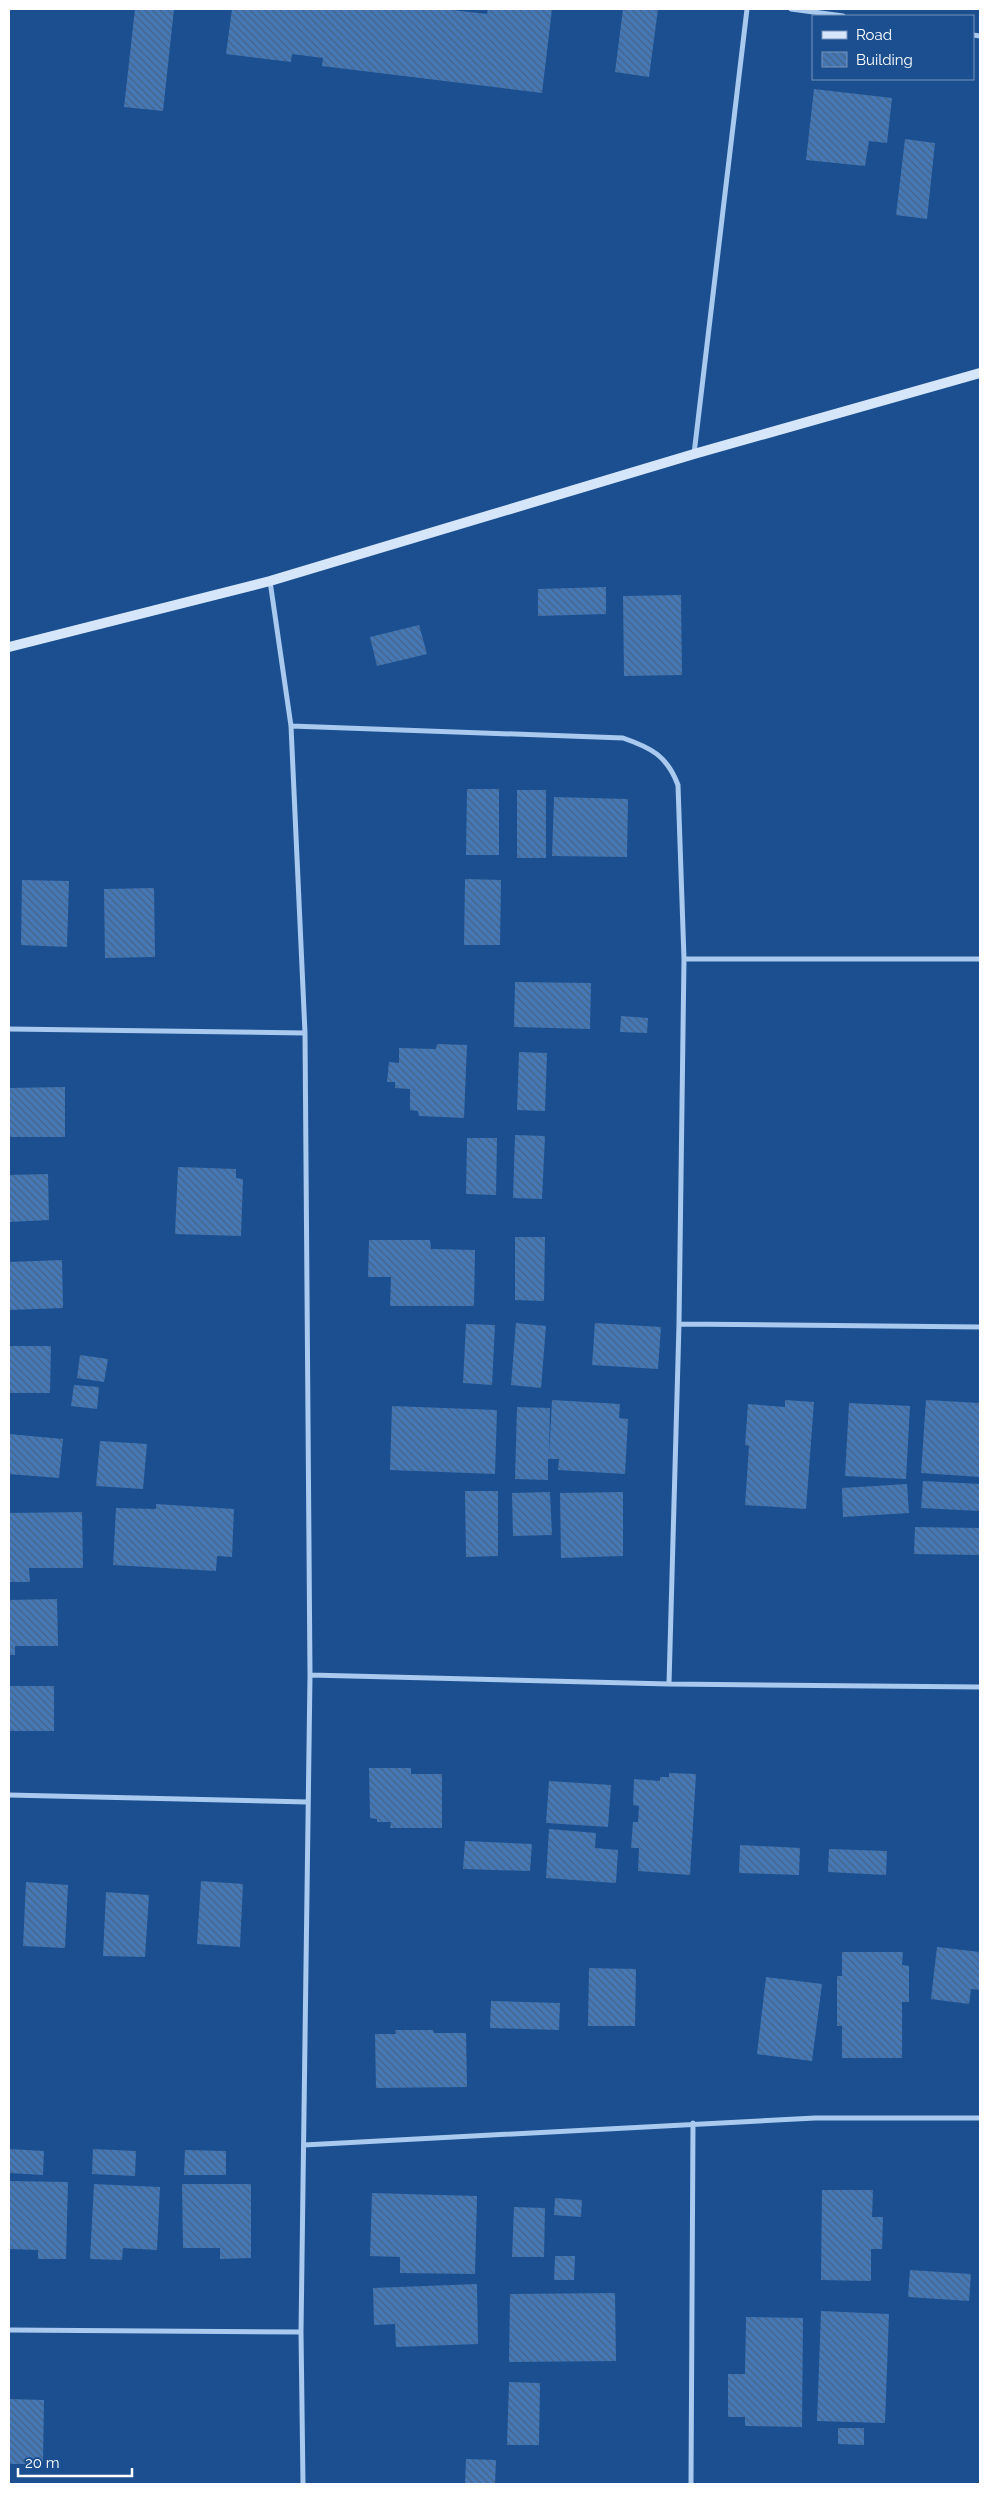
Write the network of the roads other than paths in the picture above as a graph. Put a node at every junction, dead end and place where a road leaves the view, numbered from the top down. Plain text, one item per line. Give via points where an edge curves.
1 (747, 9) edge
2 (792, 9) edge
3 (836, 15) edge
4 (980, 373) edge
5 (694, 454) junction
6 (270, 581) junction
7 (9, 647) edge
8 (291, 726) junction
9 (684, 959) junction
10 (980, 959) edge
11 (9, 1029) edge
12 (306, 1033) junction
13 (679, 1324) junction
14 (980, 1326) edge
15 (310, 1675) junction
16 (669, 1684) junction
17 (980, 1687) edge
18 (9, 1795) edge
19 (308, 1802) junction
20 (980, 2118) edge
21 (693, 2123) junction
22 (304, 2145) junction
23 (9, 2330) edge
24 (301, 2332) junction
25 (303, 2484) edge
26 (691, 2484) edge

1 - 5 street
2 - 3 street
4 - 5 street
5 - 6 street
6 - 7 street
6 - 8 street
8 - 9 street via 623,738 646,746 672,768 678,785
8 - 12 street
9 - 10 street
9 - 13 street
11 - 12 street
12 - 15 street
13 - 14 street
13 - 16 street
15 - 16 street
15 - 19 street
16 - 17 street
18 - 19 street
19 - 22 street
20 - 21 street via 815,2118
21 - 22 street
21 - 26 street
22 - 24 street
23 - 24 street
24 - 25 street

